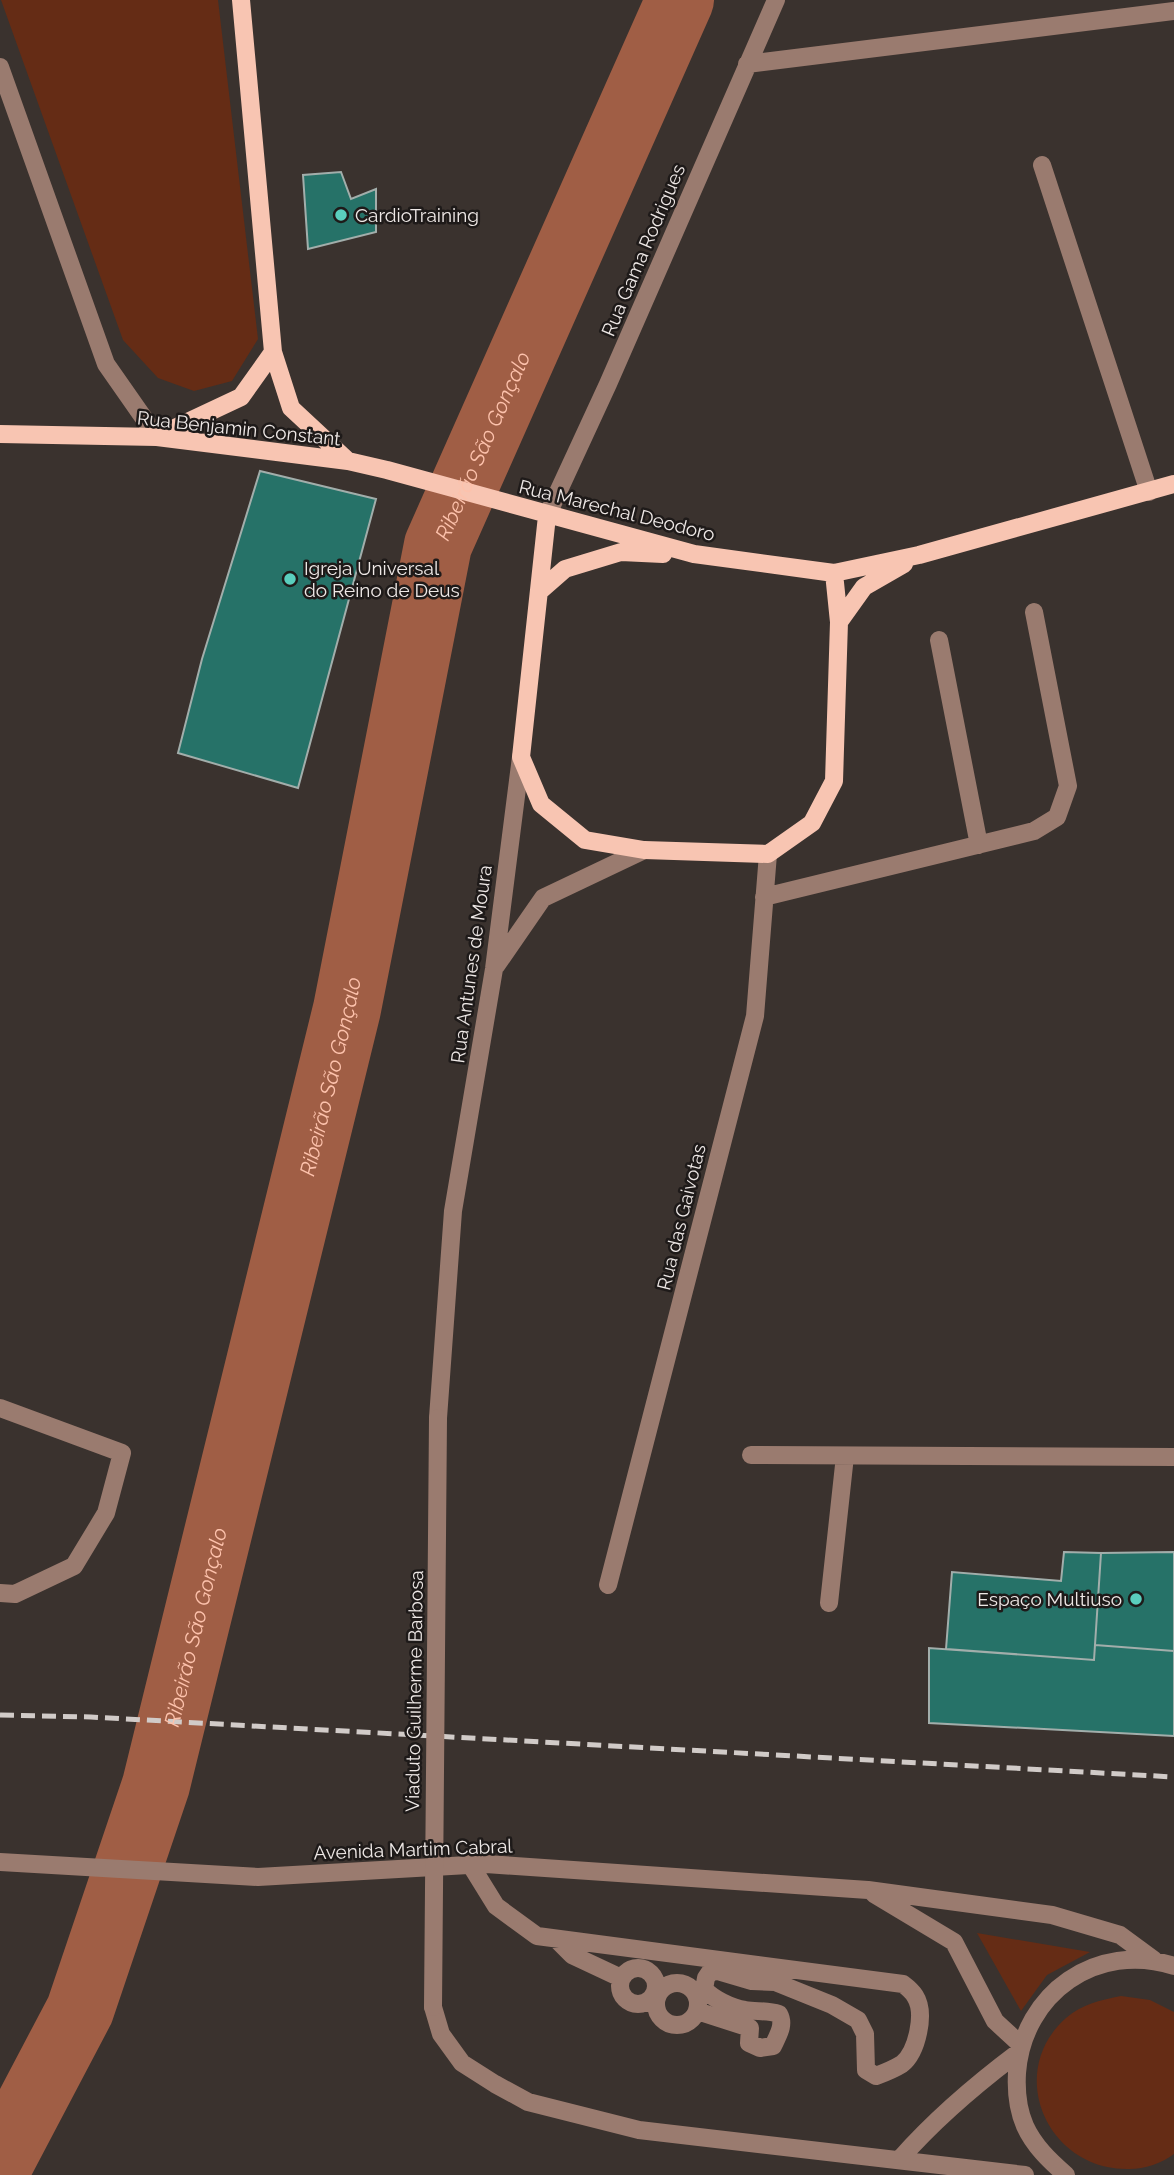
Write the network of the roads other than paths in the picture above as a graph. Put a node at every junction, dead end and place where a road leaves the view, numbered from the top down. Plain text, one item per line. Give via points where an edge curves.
1 (241, 0) edge
2 (776, 0) edge
3 (1174, 11) edge
4 (747, 64) junction
5 (0, 67) edge
6 (1042, 165) dead end
7 (273, 352) junction
8 (0, 434) edge
9 (157, 437) junction
10 (348, 461) junction
11 (1174, 484) edge
12 (1149, 492) junction
13 (547, 516) junction
14 (694, 554) junction
15 (919, 555) junction
16 (834, 573) junction
17 (541, 590) junction
18 (1034, 612) dead end
19 (839, 622) junction
20 (939, 640) dead end
21 (521, 757) junction
22 (979, 845) junction
23 (644, 850) junction
24 (768, 854) junction
25 (764, 897) junction
26 (494, 969) junction
27 (0, 1409) edge
28 (438, 1418) joint
29 (751, 1455) dead end
30 (845, 1456) junction
31 (1174, 1457) edge
32 (608, 1585) dead end
33 (0, 1593) edge
34 (829, 1603) dead end
35 (0, 1862) edge
36 (470, 1864) junction
37 (868, 1890) junction
38 (556, 1938) junction
39 (1154, 1960) junction
40 (1174, 1966) edge
41 (621, 1978) junction
42 (657, 1993) junction
43 (697, 2011) junction
44 (1020, 2049) junction
45 (900, 2159) junction
46 (1025, 2175) edge
47 (1066, 2175) edge

1 - 7 main road, Rua Marechal Deodoro
2 - 4 street, Rua Gama Rodrigues
3 - 4 street
4 - 13 street, Rua Gama Rodrigues
5 - 9 street via 106,364
6 - 12 street
7 - 9 main road via 241,397
7 - 10 main road, Rua Marechal Deodoro via 291,408
8 - 9 main road, Rua Benjamin Constant
9 - 10 main road, Rua Benjamin Constant
10 - 13 main road, Rua Marechal Deodoro
11 - 12 main road, Rua Marechal Deodoro
12 - 15 main road, Rua Marechal Deodoro
13 - 14 main road, Rua Marechal Deodoro
13 - 17 main road, Rua Antunes de Moura
14 - 16 main road, Rua Marechal Deodoro
14 - 17 main road via 621,552 565,569
15 - 16 main road, Rua Marechal Deodoro
15 - 19 main road via 863,587
16 - 19 main road
17 - 21 main road, Rua Antunes de Moura
18 - 22 street via 1068,786 1057,817 1034,831
19 - 24 main road via 834,781 812,823
20 - 22 street
21 - 23 main road via 541,804 584,840
21 - 26 street, Rua Antunes de Moura
22 - 25 street
23 - 24 main road
23 - 26 street via 543,898
24 - 25 street, Rua das Gaivotas
25 - 32 street, Rua das Gaivotas via 755,1016
26 - 28 street, Rua Antunes de Moura via 453,1211
27 - 33 street via 122,1453 106,1513 74,1566 15,1594
28 - 45 street, Viaduto Guilherme Barbosa, bridge via 433,2007 441,2034 462,2063 528,2102 639,2130
29 - 30 street
30 - 31 street
30 - 34 street
35 - 36 street, Avenida Martim Cabral via 258,1877
36 - 37 street, Avenida Martim Cabral
36 - 38 street via 496,1906 537,1936
37 - 39 street, Avenida Martim Cabral via 1052,1915 1119,1935
37 - 44 street via 954,1942 995,2021
38 - 41 street via 572,1955
38 - 43 street via 903,1984 915,1996 919,2030 914,2049 902,2063 876,2076 866,2070 865,2034 858,2020 775,1982 718,1971 710,1972 704,1990 744,2010 779,2014 781,2027 773,2046 760,2048 748,2043 750,2028
39 - 40 street
39 - 44 street via 1118,1960 1084,1971 1054,1991 1032,2019
41 - 42 street via 629,1970 642,1968 655,1979
41 - 42 street via 622,1996 632,2003 649,2001
42 - 43 street via 675,1983 688,1987 696,1997
42 - 43 street via 658,2014 668,2024 682,2025
44 - 45 street via 931,2124
44 - 47 street via 1016,2089 1025,2126 1045,2157
45 - 46 street

